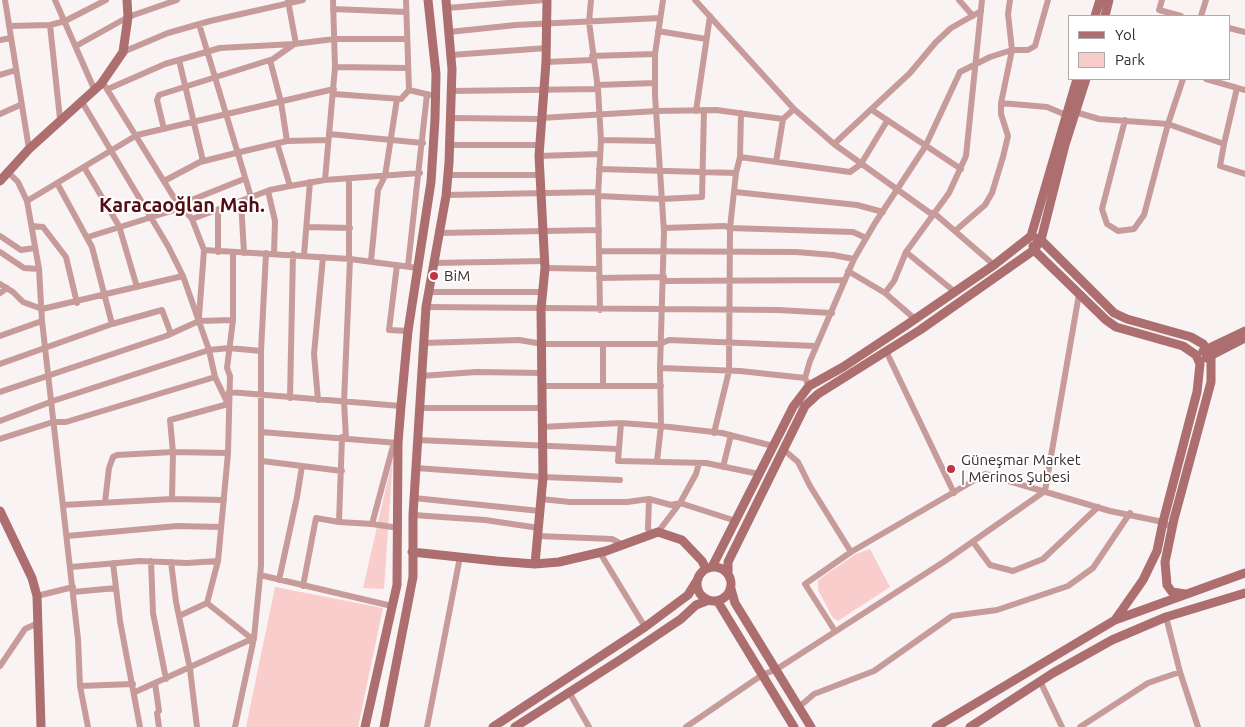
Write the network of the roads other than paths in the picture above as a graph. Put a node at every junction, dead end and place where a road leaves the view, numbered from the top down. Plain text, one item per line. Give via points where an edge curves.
1 (5, 0) edge
2 (55, 0) edge
3 (106, 0) edge
4 (127, 0) edge
5 (177, 0) edge
6 (303, 0) edge
7 (333, 0) edge
8 (406, 0) edge
9 (428, 0) edge
10 (546, 0) edge
11 (591, 0) edge
12 (663, 0) edge
13 (695, 0) edge
14 (959, 0) edge
15 (982, 0) edge
16 (1010, 0) edge
17 (1048, 0) edge
18 (1100, 0) edge
19 (1109, 0) edge
20 (1162, 0) edge
21 (1206, 0) edge
22 (288, 2) edge
23 (446, 4) edge
24 (333, 9) junction
25 (981, 11) junction
26 (406, 12) junction
27 (1095, 15) edge
28 (1105, 15) edge
29 (1177, 15) edge
30 (1201, 15) edge
31 (128, 16) junction
32 (710, 16) junction
33 (973, 16) junction
34 (660, 18) junction
35 (64, 21) junction
36 (589, 22) junction
37 (199, 24) junction
38 (50, 25) junction
39 (547, 25) junction
40 (9, 26) junction
41 (1230, 28) edge
42 (658, 31) junction
43 (449, 32) junction
44 (1245, 32) edge
45 (11, 38) junction
46 (334, 39) junction
47 (406, 39) junction
48 (706, 39) junction
49 (0, 40) edge
50 (295, 44) junction
51 (76, 46) junction
52 (547, 48) junction
53 (1012, 50) junction
54 (123, 52) junction
55 (207, 52) junction
56 (655, 54) junction
57 (451, 55) junction
58 (592, 58) junction
59 (179, 60) junction
60 (270, 60) junction
61 (546, 62) junction
62 (977, 62) junction
63 (335, 67) junction
64 (408, 68) junction
65 (16, 70) junction
66 (0, 75) edge
67 (215, 78) junction
68 (1077, 80) edge
69 (1086, 80) edge
70 (1183, 80) edge
71 (1209, 80) edge
72 (655, 83) junction
73 (185, 86) junction
74 (598, 87) junction
75 (102, 88) junction
76 (1237, 88) junction
77 (543, 89) junction
78 (409, 90) junction
79 (1245, 90) edge
80 (452, 91) junction
81 (334, 92) junction
82 (431, 95) junction
83 (397, 99) junction
84 (82, 102) junction
85 (281, 102) junction
86 (1001, 103) junction
87 (20, 105) junction
88 (794, 109) junction
89 (872, 110) junction
90 (657, 111) junction
91 (700, 111) junction
92 (1075, 112) junction
93 (0, 114) edge
94 (599, 114) junction
95 (741, 114) junction
96 (1066, 115) junction
97 (225, 116) junction
98 (451, 118) junction
99 (541, 118) junction
100 (60, 119) junction
101 (784, 119) junction
102 (1125, 120) junction
103 (887, 121) junction
104 (194, 123) junction
105 (1168, 124) junction
106 (164, 129) junction
107 (137, 135) junction
108 (329, 137) junction
109 (392, 140) junction
110 (601, 140) junction
111 (287, 141) junction
112 (422, 142) junction
113 (658, 142) junction
114 (277, 143) junction
115 (834, 144) junction
116 (1224, 144) junction
117 (450, 145) junction
118 (540, 145) junction
119 (925, 147) junction
120 (29, 149) junction
121 (110, 152) junction
122 (236, 153) junction
123 (599, 154) junction
124 (539, 156) junction
125 (740, 157) junction
126 (203, 161) junction
127 (776, 162) junction
128 (861, 164) junction
129 (84, 167) junction
130 (599, 169) junction
131 (961, 169) junction
132 (702, 170) junction
133 (661, 171) junction
134 (9, 172) junction
135 (420, 173) junction
136 (736, 173) junction
137 (1245, 174) edge
138 (448, 175) junction
139 (540, 175) junction
140 (385, 176) junction
141 (244, 179) junction
142 (350, 179) junction
143 (326, 180) junction
144 (0, 181) edge
145 (164, 181) junction
146 (310, 182) junction
147 (58, 183) junction
148 (290, 186) junction
149 (897, 188) junction
150 (268, 191) junction
151 (541, 192) junction
152 (735, 192) junction
153 (598, 194) junction
154 (446, 195) junction
155 (251, 197) junction
156 (662, 199) junction
157 (26, 201) junction
158 (241, 201) junction
159 (180, 206) junction
160 (218, 210) junction
161 (883, 212) junction
162 (934, 213) junction
163 (150, 217) junction
164 (192, 218) junction
165 (32, 226) junction
166 (119, 226) junction
167 (307, 227) junction
168 (350, 228) junction
169 (664, 228) junction
170 (730, 228) junction
171 (599, 230) junction
172 (955, 231) junction
173 (438, 233) junction
174 (544, 233) junction
175 (0, 236) edge
176 (1031, 236) junction
177 (88, 237) junction
178 (866, 238) junction
179 (1041, 240) junction
180 (36, 248) junction
181 (204, 250) junction
182 (1034, 250) junction
183 (599, 251) junction
184 (0, 252) edge
185 (218, 252) junction
186 (233, 252) junction
187 (731, 252) junction
188 (906, 252) junction
189 (244, 253) junction
190 (266, 253) junction
191 (664, 253) junction
192 (274, 254) junction
193 (293, 254) junction
194 (304, 255) junction
195 (323, 257) junction
196 (349, 259) junction
197 (854, 259) junction
198 (371, 261) junction
199 (433, 263) junction
200 (397, 265) junction
201 (545, 265) junction
202 (994, 265) junction
203 (413, 267) junction
204 (39, 269) junction
205 (599, 269) junction
206 (848, 271) junction
207 (183, 276) junction
208 (599, 278) junction
209 (664, 279) junction
210 (845, 280) junction
211 (729, 281) junction
212 (0, 284) edge
213 (137, 287) junction
214 (7, 288) junction
215 (428, 292) junction
216 (544, 292) junction
217 (955, 292) junction
218 (0, 293) edge
219 (885, 293) junction
220 (1079, 294) junction
221 (105, 295) junction
222 (76, 302) junction
223 (426, 307) junction
224 (42, 309) junction
225 (541, 309) junction
226 (730, 309) junction
227 (600, 310) junction
228 (662, 310) junction
229 (832, 313) junction
230 (233, 320) junction
231 (915, 320) junction
232 (42, 321) junction
233 (199, 321) junction
234 (112, 324) junction
235 (408, 331) junction
236 (1244, 332) edge
237 (171, 334) junction
238 (0, 336) edge
239 (423, 343) junction
240 (729, 343) junction
241 (543, 344) junction
242 (603, 344) junction
243 (660, 344) junction
244 (815, 346) junction
245 (45, 347) junction
246 (229, 348) junction
247 (209, 350) junction
248 (261, 351) junction
249 (886, 351) junction
250 (1208, 352) junction
251 (1198, 358) junction
252 (0, 364) edge
253 (660, 368) junction
254 (729, 371) junction
255 (542, 373) junction
256 (49, 375) junction
257 (421, 376) junction
258 (216, 377) junction
259 (807, 382) junction
260 (542, 386) junction
261 (603, 386) junction
262 (661, 386) junction
263 (0, 392) edge
264 (229, 392) junction
265 (262, 395) junction
266 (290, 398) junction
267 (318, 400) junction
268 (53, 401) junction
269 (344, 402) junction
270 (228, 404) junction
271 (401, 406) junction
272 (419, 408) junction
273 (541, 408) junction
274 (0, 421) edge
275 (53, 422) junction
276 (621, 423) junction
277 (661, 426) junction
278 (541, 427) junction
279 (261, 432) junction
280 (714, 433) junction
281 (731, 435) junction
282 (344, 438) junction
283 (0, 440) edge
284 (417, 440) junction
285 (398, 443) junction
286 (543, 446) junction
287 (773, 446) junction
288 (618, 449) junction
289 (784, 450) junction
290 (173, 452) junction
291 (228, 453) junction
292 (262, 461) junction
293 (657, 461) junction
294 (699, 463) junction
295 (302, 466) junction
296 (723, 467) junction
297 (416, 468) junction
298 (342, 471) junction
299 (759, 474) junction
300 (542, 477) junction
301 (620, 480) dead end
302 (1045, 491) junction
303 (954, 493) junction
304 (414, 498) junction
305 (172, 499) junction
306 (541, 499) junction
307 (649, 499) junction
308 (224, 500) junction
309 (105, 502) junction
310 (680, 503) junction
311 (63, 505) junction
312 (1098, 507) junction
313 (0, 511) edge
314 (540, 511) junction
315 (1130, 513) junction
316 (413, 515) junction
317 (736, 521) junction
318 (339, 522) junction
319 (1162, 522) junction
320 (372, 524) junction
321 (221, 527) junction
322 (398, 528) junction
323 (1172, 528) junction
324 (539, 532) junction
325 (655, 532) junction
326 (67, 536) junction
327 (973, 542) junction
328 (623, 544) junction
329 (412, 552) junction
330 (852, 552) junction
331 (600, 553) junction
332 (460, 557) junction
333 (151, 562) junction
334 (171, 562) junction
335 (218, 562) junction
336 (114, 563) junction
337 (535, 564) junction
338 (71, 567) junction
339 (709, 568) junction
340 (728, 574) junction
341 (1245, 574) edge
342 (260, 575) junction
343 (698, 578) junction
344 (279, 580) junction
345 (303, 586) junction
346 (116, 588) junction
347 (73, 589) junction
348 (731, 589) junction
349 (1245, 593) edge
350 (1185, 594) junction
351 (37, 596) junction
352 (712, 601) junction
353 (207, 603) junction
354 (392, 606) junction
355 (179, 616) junction
356 (1166, 617) junction
357 (1115, 620) junction
358 (38, 623) junction
359 (645, 627) junction
360 (835, 631) junction
361 (253, 638) junction
362 (0, 666) edge
363 (190, 669) junction
364 (777, 669) junction
365 (1180, 672) junction
366 (762, 675) junction
367 (166, 679) junction
368 (1040, 681) junction
369 (155, 683) junction
370 (133, 684) junction
371 (80, 686) junction
372 (135, 692) junction
373 (570, 692) junction
374 (799, 707) junction
375 (159, 726) edge
376 (41, 727) edge
377 (88, 727) edge
378 (140, 727) edge
379 (196, 727) edge
380 (235, 727) edge
381 (365, 727) edge
382 (384, 727) edge
383 (427, 727) edge
384 (493, 727) edge
385 (515, 727) edge
386 (590, 727) edge
387 (686, 727) edge
388 (794, 727) edge
389 (811, 727) edge
390 (936, 727) edge
391 (970, 727) edge
392 (1062, 727) edge
393 (1080, 727) edge
394 (1198, 727) edge

1 - 40 street
2 - 35 street
3 - 35 street
4 - 31 street
5 - 31 street
6 - 22 street
7 - 24 street
8 - 26 street
9 - 82 street via 434,42
10 - 23 street
10 - 39 street
11 - 36 street
12 - 34 street
13 - 32 street
14 - 33 street
15 - 25 street
16 - 53 street via 1008,14
17 - 53 street via 1035,46 1028,50
18 - 27 street
19 - 28 street
20 - 29 street via 1159,10
21 - 30 street
22 - 37 street
22 - 50 street
23 - 43 street
24 - 26 street
24 - 46 street
25 - 33 street
25 - 62 street
26 - 47 street
31 - 51 street
31 - 54 street
32 - 48 street
32 - 88 street
33 - 89 street via 951,28
34 - 36 street
34 - 42 street
35 - 38 street
35 - 51 street
36 - 39 street
36 - 58 street
37 - 54 street
37 - 55 street
38 - 40 street
38 - 100 street
39 - 43 street
39 - 52 street
40 - 45 street
41 - 44 street
42 - 48 street
42 - 56 street
43 - 57 street
45 - 49 street
45 - 65 street
46 - 47 street
46 - 50 street
46 - 63 street
47 - 64 street
48 - 91 street
50 - 55 street via 220,48
50 - 60 street
51 - 75 street
52 - 57 street
52 - 61 street
53 - 62 street
53 - 86 street
54 - 75 street
55 - 59 street
55 - 67 street
56 - 58 street
56 - 72 street
57 - 80 street
58 - 61 street
58 - 74 street
59 - 73 street
59 - 75 street
60 - 67 street
60 - 85 street
61 - 77 street
62 - 119 street via 960,72 955,80
62 - 131 street via 968,145
63 - 64 street
63 - 81 street
64 - 78 street
65 - 66 street
65 - 87 street
67 - 73 street
67 - 97 street
68 - 96 street
69 - 92 street
70 - 105 street
71 - 76 street
72 - 74 street
72 - 90 street
73 - 104 street
73 - 106 street via 157,96
74 - 77 street
74 - 94 street
75 - 84 street
75 - 107 street
76 - 79 street
76 - 116 street
77 - 80 street
77 - 99 street
78 - 82 street
78 - 83 street
80 - 98 street
81 - 83 street
81 - 85 street
81 - 108 street
82 - 112 street
82 - 203 street via 431,182
83 - 109 street
84 - 100 street
84 - 121 street
85 - 97 street
85 - 111 street
86 - 96 street via 1047,107
86 - 172 street via 1008,136 992,194 985,205
87 - 93 street
87 - 120 street
88 - 101 street
88 - 115 street
89 - 103 street
89 - 115 street
90 - 91 street
90 - 94 street
90 - 113 street
91 - 95 street
91 - 132 street
92 - 102 street via 1099,119
92 - 179 street
94 - 99 street
94 - 110 street
95 - 101 street
95 - 125 street
96 - 176 street
97 - 104 street
97 - 122 street
98 - 99 street
98 - 117 street
99 - 118 street
100 - 120 street
101 - 127 street
102 - 105 street
102 - 105 street via 1102,209 1107,224 1118,232 1134,229 1144,215
103 - 119 street
103 - 128 street
104 - 106 street
104 - 126 street
105 - 116 street
106 - 107 street
107 - 121 street
107 - 145 street
108 - 109 street
108 - 111 street
108 - 143 street
109 - 112 street
109 - 140 street
110 - 113 street
110 - 123 street
111 - 114 street
112 - 135 street
113 - 133 street
114 - 122 street
114 - 148 street
115 - 128 street
116 - 137 street via 1220,166
117 - 118 street
117 - 138 street
118 - 124 street
119 - 131 street
119 - 149 street
120 - 134 street
121 - 129 street
121 - 163 street
122 - 126 street
122 - 141 street
123 - 124 street
123 - 130 street
124 - 139 street
125 - 127 street
125 - 136 street
126 - 145 street
127 - 128 street via 850,172
128 - 149 street
129 - 147 street
129 - 166 street
130 - 133 street
130 - 153 street
131 - 162 street
132 - 133 street
132 - 136 street
132 - 156 street via 702,197
133 - 156 street
134 - 144 street
134 - 157 street via 18,182
135 - 140 street
135 - 203 street
136 - 152 street
138 - 139 street
138 - 154 street
139 - 151 street
140 - 142 street
140 - 198 street via 378,190
141 - 155 street
141 - 159 street
142 - 143 street
142 - 168 street
143 - 146 street
145 - 159 street
146 - 148 street
146 - 167 street
147 - 157 street
147 - 177 street
148 - 150 street
149 - 161 street
149 - 162 street
150 - 155 street
150 - 192 street via 275,222
151 - 153 street
151 - 154 street
151 - 174 street
152 - 161 street via 849,204
152 - 170 street
153 - 156 street
153 - 171 street
154 - 173 street
155 - 158 street
156 - 169 street
157 - 165 street
158 - 160 street
158 - 189 street
159 - 163 street
159 - 164 street
160 - 164 street
160 - 185 street
161 - 178 street
162 - 172 street
162 - 188 street
163 - 166 street
163 - 207 street
164 - 181 street
165 - 180 street
165 - 222 street via 43,227 66,257
166 - 177 street
166 - 213 street
167 - 168 street
167 - 194 street
168 - 196 street
169 - 170 street
169 - 191 street
170 - 178 street via 853,232
170 - 187 street
171 - 174 street
171 - 183 street
172 - 202 street
173 - 174 street
173 - 199 street
174 - 201 street
175 - 180 street via 20,250
176 - 179 street
176 - 182 street
176 - 202 street
177 - 221 street
178 - 197 street
179 - 182 street
179 - 250 street via 1114,313 1191,337
180 - 204 street
181 - 185 street
181 - 233 street
182 - 220 street
182 - 249 street
183 - 191 street
183 - 205 street
184 - 204 street via 24,268
185 - 186 street
186 - 189 street
186 - 230 street
187 - 191 street
187 - 197 street via 833,254
187 - 211 street
188 - 217 street
188 - 219 street
189 - 190 street
190 - 192 street
190 - 248 street
191 - 209 street
192 - 193 street
193 - 194 street
193 - 266 street
194 - 195 street
195 - 196 street
195 - 267 street via 314,354
196 - 198 street
196 - 269 street
197 - 206 street
198 - 200 street
199 - 201 street
199 - 215 street
200 - 203 street
200 - 235 street via 389,330
201 - 205 street
201 - 216 street
202 - 217 street
203 - 235 street
204 - 224 street
205 - 208 street
206 - 210 street
206 - 219 street
207 - 213 street
207 - 233 street
208 - 209 street
208 - 227 street
209 - 211 street
209 - 228 street
210 - 211 street
210 - 229 street
211 - 226 street
212 - 214 street
213 - 221 street
214 - 218 street
214 - 224 street via 23,302
215 - 216 street
215 - 223 street
216 - 225 street
217 - 231 street
219 - 231 street
220 - 251 street via 1116,327 1183,346
220 - 302 street
221 - 222 street
221 - 234 street
222 - 224 street
223 - 225 street
223 - 239 street
224 - 232 street
225 - 227 street
225 - 241 street
226 - 228 street
226 - 229 street
226 - 240 street
227 - 228 street
228 - 243 street
229 - 244 street
230 - 233 street
230 - 246 street
231 - 259 street via 843,367
232 - 238 street
232 - 245 street
233 - 237 street
233 - 247 street
234 - 237 street via 162,310
234 - 245 street
235 - 271 street
236 - 250 street
237 - 256 street
239 - 241 street via 519,340
239 - 257 street
240 - 243 street via 669,340
240 - 244 street
240 - 254 street
241 - 242 street
241 - 255 street
242 - 243 street
242 - 261 street
243 - 253 street
244 - 259 street
245 - 252 street
245 - 256 street
246 - 247 street
246 - 248 street
246 - 264 street
247 - 258 street
247 - 268 street
248 - 265 street
249 - 289 street via 818,394 806,406
249 - 303 street
250 - 251 street
250 - 323 street via 1211,382
251 - 319 street via 1201,374
253 - 254 street
253 - 262 street
254 - 259 street
254 - 280 street
255 - 257 street via 476,372
255 - 260 street
256 - 263 street
256 - 268 street
257 - 272 street
258 - 270 street
258 - 275 street via 66,422
259 - 287 street
260 - 261 street
260 - 273 street
261 - 262 street
262 - 277 street
264 - 265 street
264 - 270 street
265 - 266 street
265 - 279 street
266 - 267 street
267 - 269 street
268 - 274 street
268 - 275 street
269 - 271 street
269 - 282 street
270 - 290 street via 170,420
270 - 291 street
271 - 285 street
272 - 273 street
272 - 284 street
273 - 278 street
275 - 283 street
275 - 311 street
276 - 277 street
276 - 278 street
276 - 288 street
277 - 280 street
277 - 293 street
278 - 286 street
279 - 282 street
279 - 292 street
280 - 281 street
281 - 287 street
281 - 296 street
282 - 285 street
282 - 298 street
284 - 286 street
284 - 297 street
285 - 320 street via 393,446
285 - 322 street
286 - 288 street
286 - 300 street
287 - 299 street
288 - 293 street via 618,461
289 - 330 street via 798,462
289 - 340 street via 728,562
290 - 291 street
290 - 305 street
290 - 309 street via 113,457
291 - 308 street
292 - 295 street
292 - 342 street
293 - 294 street
294 - 296 street
294 - 310 street
295 - 298 street
295 - 344 street
296 - 299 street
297 - 300 street
297 - 304 street
298 - 318 street
299 - 317 street
300 - 301 street
300 - 306 street
302 - 303 street via 985,474
302 - 312 street
302 - 327 street
303 - 330 street
304 - 314 street
304 - 316 street
305 - 308 street
305 - 309 street
306 - 307 street via 627,502
306 - 314 street
307 - 310 street via 671,505
307 - 325 street via 648,529
308 - 321 street
309 - 311 street
310 - 317 street
310 - 325 street
311 - 326 street
312 - 315 street
312 - 327 street via 1043,559 1013,571 990,565
313 - 351 street via 32,578
314 - 324 street
315 - 319 street
315 - 374 street via 1093,568 1068,586 997,610 952,616 874,671 814,694
316 - 324 street via 485,520
316 - 329 street
317 - 339 street
318 - 320 street
318 - 345 street via 316,518
319 - 323 street
319 - 357 street via 1152,563
320 - 322 street
321 - 326 street via 177,526
321 - 335 street
322 - 354 street via 397,585
323 - 350 street via 1165,577 1172,592
324 - 328 street via 612,539
324 - 337 street
325 - 328 street
325 - 339 street via 682,540
326 - 338 street
327 - 360 street
328 - 331 street
329 - 332 street
329 - 382 street via 414,577
330 - 360 street via 805,584
331 - 337 street
331 - 359 street
332 - 337 street
332 - 383 street
333 - 334 street
333 - 336 street
333 - 367 street via 154,613
334 - 335 street
334 - 355 street
335 - 353 street
336 - 338 street
336 - 346 street
338 - 347 street
339 - 340 street via 721,568
339 - 343 street
340 - 348 street
341 - 350 street
342 - 344 street
342 - 361 street
343 - 352 street via 700,594
343 - 359 street via 688,595
344 - 345 street
345 - 354 street
346 - 347 street
346 - 370 street
347 - 351 street
347 - 371 street
348 - 352 street via 724,598
348 - 364 street via 734,603
349 - 356 street
350 - 357 street
351 - 358 street
352 - 366 street via 718,602
352 - 373 street via 696,605 681,619
353 - 355 street
353 - 361 street
354 - 381 street
355 - 363 street
356 - 365 street
356 - 368 street via 1112,640
357 - 390 street
358 - 362 street via 25,629
358 - 376 street
359 - 384 street
360 - 364 street
361 - 363 street
361 - 380 street
363 - 367 street
363 - 379 street
364 - 366 street
364 - 374 street
365 - 393 street via 1148,683
365 - 394 street
366 - 387 street
366 - 388 street
367 - 369 street
368 - 391 street
368 - 392 street
369 - 372 street
369 - 375 street
370 - 371 street
370 - 372 street
371 - 377 street
372 - 378 street
373 - 385 street
373 - 386 street
374 - 389 street

